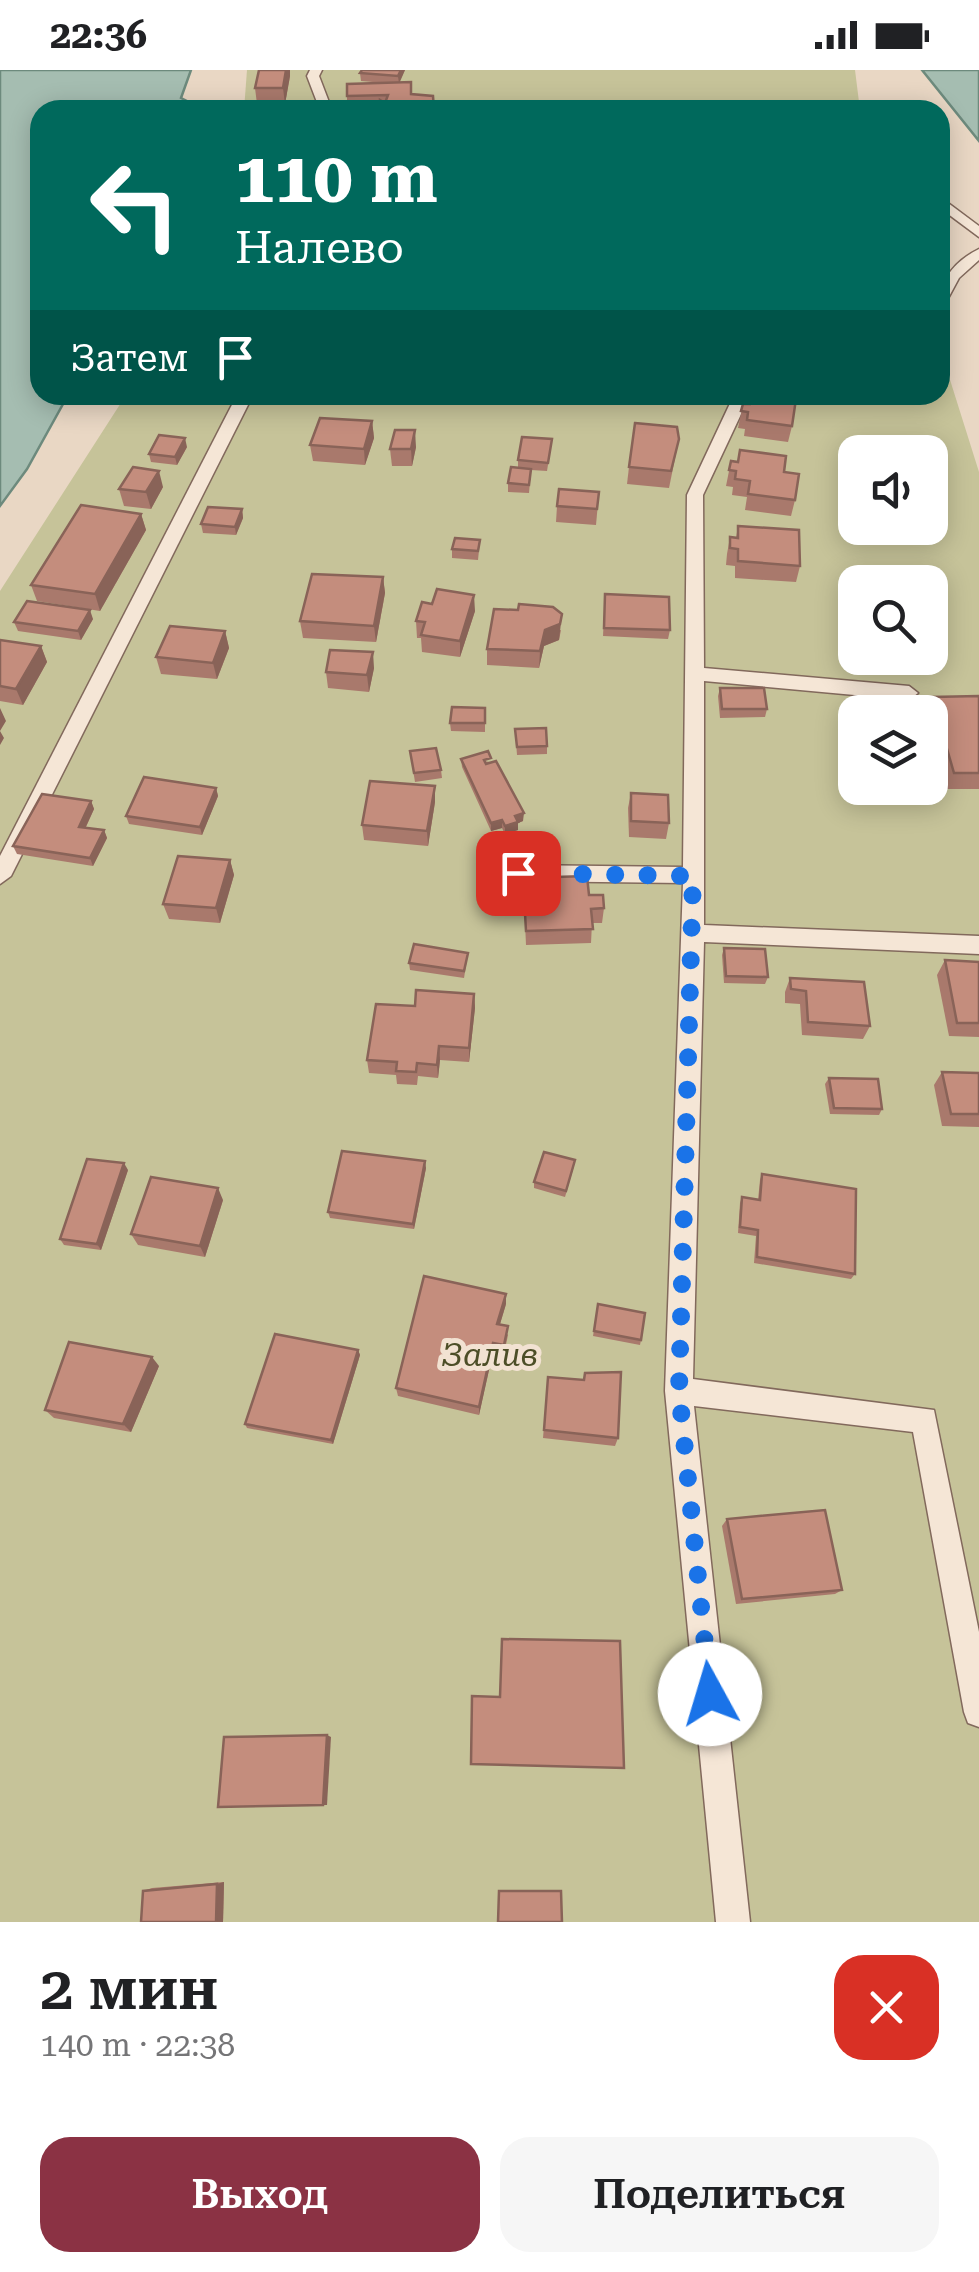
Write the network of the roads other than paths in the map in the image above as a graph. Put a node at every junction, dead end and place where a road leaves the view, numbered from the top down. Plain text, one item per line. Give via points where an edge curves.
1 (316, 70) edge
2 (322, 100) edge
3 (950, 209) edge
4 (979, 233) edge
5 (979, 253) edge
6 (950, 282) edge
7 (240, 405) edge
8 (737, 405) edge
9 (694, 674) junction
10 (909, 693) dead end
11 (518, 873) dead end
12 (0, 876) edge
13 (693, 876) junction
14 (693, 933) junction
15 (979, 945) edge
16 (679, 1391) junction
17 (979, 1712) edge
18 (733, 1922) edge

1 - 2 lane
3 - 4 lane
5 - 6 lane
7 - 12 lane
8 - 9 lane via 695,495
9 - 10 lane
9 - 13 lane
11 - 13 lane
13 - 14 lane
14 - 15 lane
14 - 16 lane
16 - 17 lane via 924,1420
16 - 18 lane

